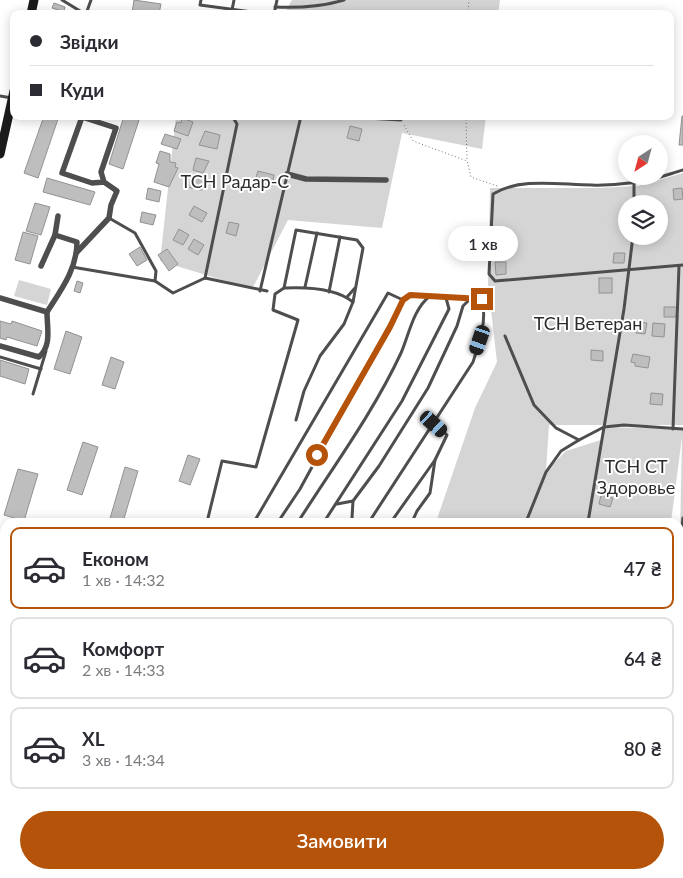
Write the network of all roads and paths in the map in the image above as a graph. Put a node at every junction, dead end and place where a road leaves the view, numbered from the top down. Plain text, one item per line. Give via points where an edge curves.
1 (62, 0) edge
2 (201, 0) edge
3 (234, 0) edge
4 (277, 0) edge
5 (344, 0) edge
6 (275, 7) junction
7 (79, 10) edge
8 (232, 10) joint
9 (275, 10) edge
10 (10, 109) edge
11 (81, 120) edge
12 (91, 120) edge
13 (234, 120) edge
14 (300, 120) edge
15 (401, 120) edge
16 (466, 120) edge
17 (0, 154) edge
18 (467, 161) junction
19 (683, 170) edge
20 (287, 174) junction
21 (668, 174) edge
22 (386, 180) dead end
23 (104, 182) junction
24 (618, 183) edge
25 (503, 188) junction
26 (58, 216) dead end
27 (109, 218) junction
28 (317, 234) junction
29 (55, 235) junction
30 (340, 237) junction
31 (631, 245) edge
32 (77, 252) junction
33 (41, 266) dead end
34 (681, 266) edge
35 (72, 267) junction
36 (627, 270) junction
37 (205, 278) junction
38 (154, 281) junction
39 (284, 288) junction
40 (305, 288) junction
41 (355, 288) junction
42 (260, 291) junction
43 (266, 291) dead end
44 (329, 292) junction
45 (430, 296) junction
46 (347, 297) junction
47 (0, 298) edge
48 (446, 298) junction
49 (470, 298) junction
50 (403, 300) junction
51 (353, 302) junction
52 (47, 312) junction
53 (505, 336) dead end
54 (0, 346) edge
55 (46, 350) junction
56 (0, 357) edge
57 (41, 369) junction
58 (34, 394) dead end
59 (296, 420) dead end
60 (434, 424) junction
61 (604, 428) junction
62 (673, 429) junction
63 (683, 429) edge
64 (683, 434) edge
65 (579, 440) junction
66 (436, 460) junction
67 (353, 501) junction
68 (337, 504) junction
69 (208, 518) edge
70 (256, 518) edge
71 (281, 518) edge
72 (301, 518) edge
73 (327, 518) edge
74 (352, 518) edge
75 (372, 518) edge
76 (393, 518) edge
77 (414, 518) edge
78 (528, 518) edge
79 (589, 518) edge

1 - 7 lane
2 - 8 lane via 200,4
3 - 8 lane
4 - 6 lane
5 - 6 lane via 298,8
6 - 9 lane
10 - 17 main road
11 - 23 street via 62,173 92,183
12 - 23 street via 116,128 101,172
13 - 37 lane via 237,124
14 - 20 lane
15 - 18 path via 413,141
16 - 18 path
18 - 25 path via 471,177
19 - 21 lane
20 - 22 street via 306,179
20 - 42 lane
23 - 27 street via 117,191
24 - 25 lane via 527,184
25 - 36 lane via 493,194 489,274 495,281
26 - 29 street
27 - 32 street
27 - 38 lane via 135,233 156,271
28 - 30 lane
28 - 39 lane via 296,230
28 - 40 lane
29 - 32 street via 77,242
29 - 33 street
30 - 41 lane via 357,240 363,248
30 - 44 lane
31 - 36 lane
32 - 35 street
34 - 36 lane
34 - 62 lane
35 - 38 lane
35 - 52 street
36 - 61 lane via 624,309
37 - 38 lane via 173,294
37 - 42 lane
39 - 40 lane
39 - 69 lane via 275,294 274,310 298,320 256,468 222,461
40 - 44 lane
41 - 46 lane
41 - 51 lane
42 - 43 lane
44 - 46 lane
45 - 48 lane
45 - 50 lane via 410,295
45 - 72 lane via 422,302 382,388
46 - 51 lane
47 - 52 street
48 - 49 lane
48 - 68 lane via 449,309 418,370 390,422
49 - 60 lane via 482,299 485,311 480,340 473,362
49 - 67 lane via 463,306 428,388
50 - 70 lane via 388,293
50 - 71 lane via 300,489
51 - 59 lane via 344,324 320,356 304,391
52 - 55 street via 49,341
53 - 65 lane via 534,405 556,428
54 - 55 street via 39,357
55 - 57 lane
56 - 57 lane
57 - 58 lane
60 - 66 lane via 447,435
60 - 75 lane
61 - 62 lane via 624,425
61 - 65 lane
61 - 79 lane
62 - 63 lane
63 - 64 lane
65 - 78 lane via 561,451 546,472
66 - 76 lane
66 - 77 lane via 430,493
67 - 68 lane
67 - 74 lane
68 - 73 lane

